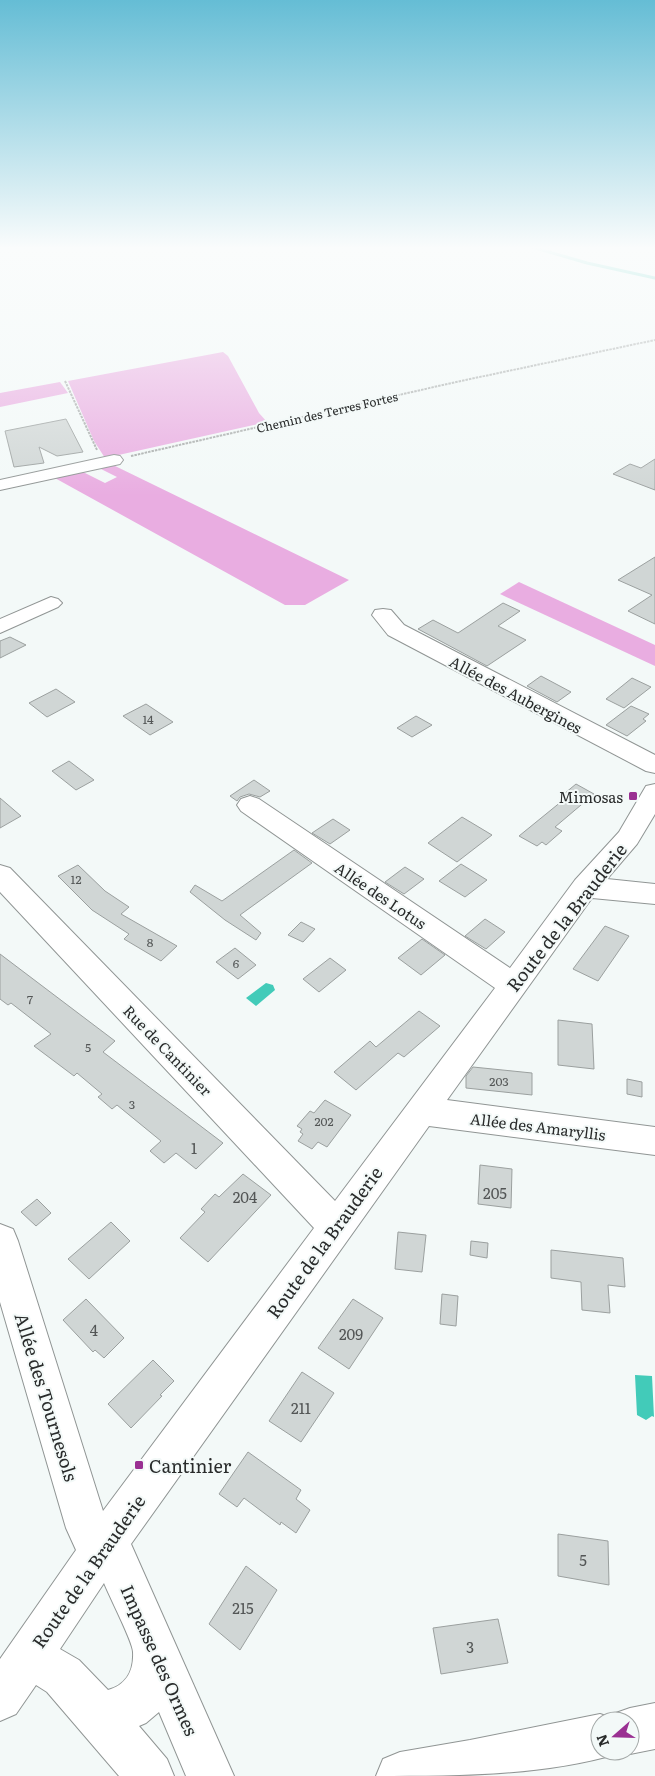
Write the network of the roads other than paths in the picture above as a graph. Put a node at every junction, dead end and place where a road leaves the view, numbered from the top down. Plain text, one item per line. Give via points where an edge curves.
1 (108, 461) road end
2 (0, 485) edge
3 (51, 603) dead end
4 (383, 615) dead end
5 (0, 627) edge
6 (655, 765) edge
7 (655, 792) edge
8 (250, 805) dead end
9 (0, 875) edge
10 (585, 887) junction
11 (655, 894) edge
12 (513, 985) junction
13 (421, 1111) junction
14 (655, 1141) edge
15 (336, 1226) junction
16 (0, 1241) edge
17 (104, 1548) junction
18 (155, 1653) junction
19 (29, 1656) junction
20 (0, 1698) edge
21 (100, 1716) junction
22 (655, 1726) edge
23 (640, 1729) edge
24 (590, 1739) edge
25 (150, 1776) edge
26 (210, 1776) edge
27 (400, 1776) edge

1 - 2 street
3 - 5 street
4 - 6 street, Allée des Aubergines via 396,630
7 - 10 street, Route de la Brauderie via 628,838
8 - 12 street, Allée des Lotus
9 - 15 street, Rue de Cantinier
10 - 11 street
10 - 12 street, Route de la Brauderie
12 - 13 street, Route de la Brauderie
13 - 14 street, Allée des Amaryllis
13 - 15 street, Route de la Brauderie
15 - 17 street, Route de la Brauderie
16 - 17 street, Allée des Tournesols via 87,1528
17 - 18 street, Impasse des Ormes via 115,1558
17 - 19 street, Route de la Brauderie
18 - 21 street via 150,1688 130,1707
18 - 26 street, Impasse des Ormes
19 - 20 street, Route de la Brauderie
19 - 21 street via 63,1676
21 - 25 street
22 - 23 street
24 - 27 street

